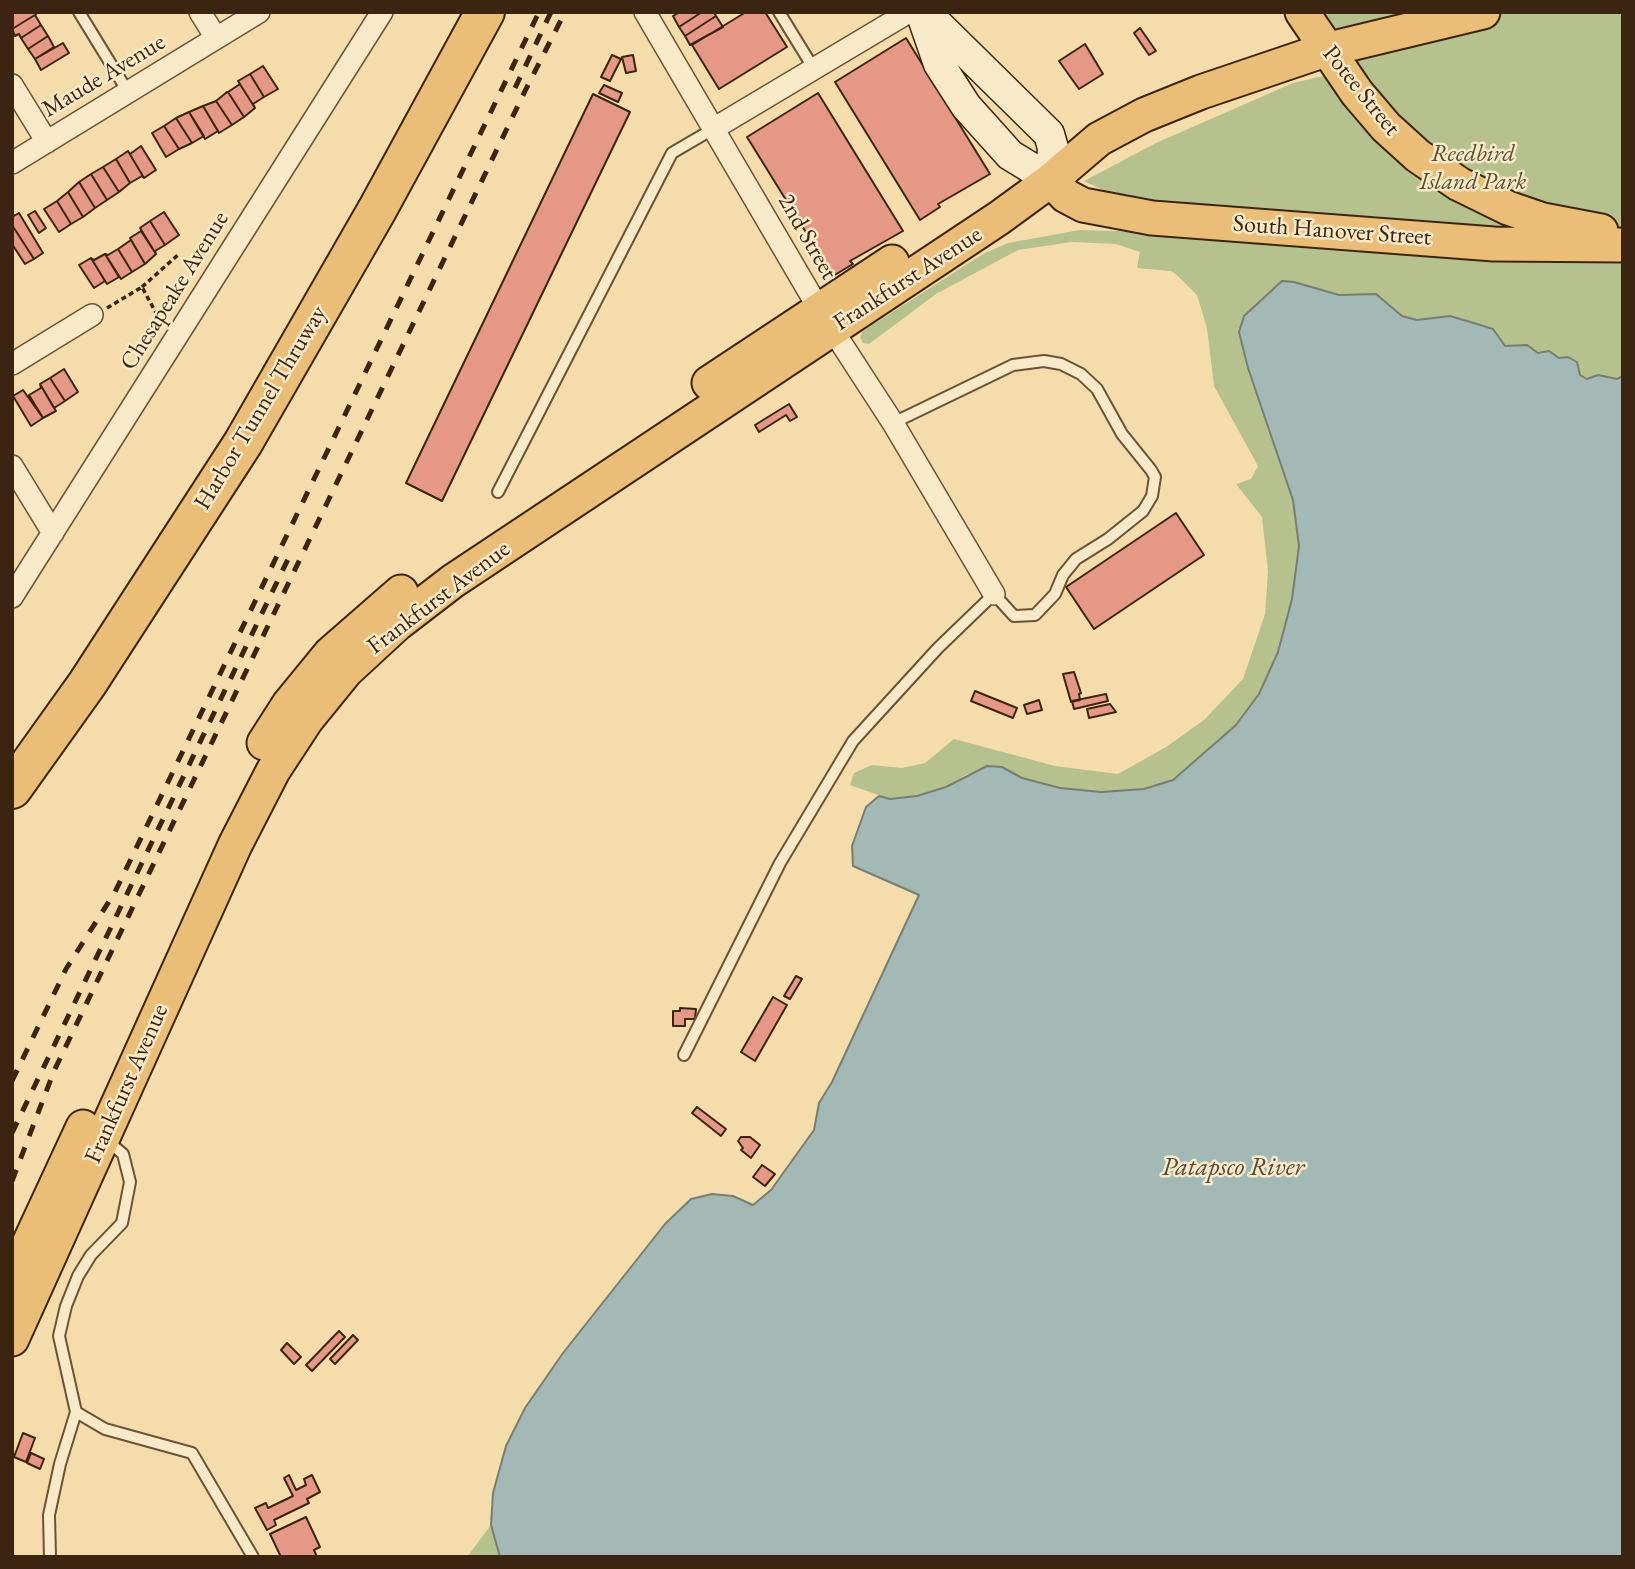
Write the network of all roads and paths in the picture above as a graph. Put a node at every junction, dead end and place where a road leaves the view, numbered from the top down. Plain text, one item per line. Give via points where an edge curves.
1 (79, 12) edge
2 (200, 12) edge
3 (259, 12) edge
4 (382, 12) edge
5 (455, 12) edge
6 (485, 12) edge
7 (645, 12) edge
8 (779, 12) edge
9 (909, 12) edge
10 (923, 12) edge
11 (1302, 12) edge
12 (1483, 12) edge
13 (216, 38) junction
14 (1325, 50) junction
15 (814, 69) junction
16 (982, 72) junction
17 (12, 85) edge
18 (954, 91) junction
19 (128, 92) junction
20 (713, 129) junction
21 (47, 142) junction
22 (12, 163) edge
23 (1051, 180) junction
24 (1623, 234) edge
25 (1623, 245) edge
26 (179, 254) dead end
27 (142, 287) junction
28 (92, 316) joint
29 (826, 319) junction
30 (163, 326) dead end
31 (12, 364) edge
32 (893, 423) junction
33 (12, 466) edge
34 (498, 492) dead end
35 (53, 533) junction
36 (994, 594) junction
37 (12, 597) edge
38 (12, 747) edge
39 (12, 789) edge
40 (684, 1055) dead end
41 (92, 1133) junction
42 (12, 1280) edge
43 (12, 1339) edge
44 (76, 1412) junction
45 (50, 1557) edge
46 (253, 1557) edge

1 - 19 lane
2 - 13 street
3 - 13 street, Maude Avenue
4 - 35 street, Chesapeake Avenue
5 - 38 highway, Harbor Tunnel Thruway via 283,328 147,548
6 - 39 highway, Harbor Tunnel Thruway via 243,443 87,684
7 - 20 street, 2nd Street
8 - 15 lane
9 - 15 street
10 - 16 main road, South Hanover Street
10 - 18 main road, South Hanover Street via 939,64
11 - 14 main road, Potee Street
12 - 14 main road, Frankfurst Avenue
13 - 19 street, Maude Avenue
14 - 23 main road, Frankfurst Avenue via 1144,115 1099,139
14 - 24 main road, Potee Street via 1386,127 1459,184 1543,220
15 - 20 street
16 - 18 main road
16 - 23 main road, South Hanover Street via 1049,134 1054,148
17 - 21 street
18 - 23 main road, South Hanover Street via 1010,155
19 - 21 street, Maude Avenue
20 - 29 street, 2nd Street
20 - 34 lane via 672,153
21 - 22 street, Maude Avenue
23 - 25 main road, South Hanover Street via 1083,205 1152,218 1494,244
23 - 29 main road, Frankfurst Avenue via 999,218
26 - 27 path
27 - 28 path
27 - 30 path
28 - 31 street
29 - 32 street, 2nd Street
29 - 41 main road, Frankfurst Avenue via 453,581 346,671 273,771
32 - 36 street, 2nd Street
32 - 36 lane via 1013,365 1061,363 1097,389 1122,434 1151,470 1155,477 1152,496 1143,511 1076,559 1044,608 1035,615 1014,616
33 - 35 street
35 - 37 street, Chesapeake Avenue
36 - 40 lane via 853,741 780,863
41 - 42 main road, Frankfurst Avenue
41 - 43 main road, Frankfurst Avenue
41 - 44 lane via 123,1154 130,1182 122,1223 78,1276 59,1336
44 - 45 lane via 48,1515
44 - 46 lane via 105,1429 192,1453

